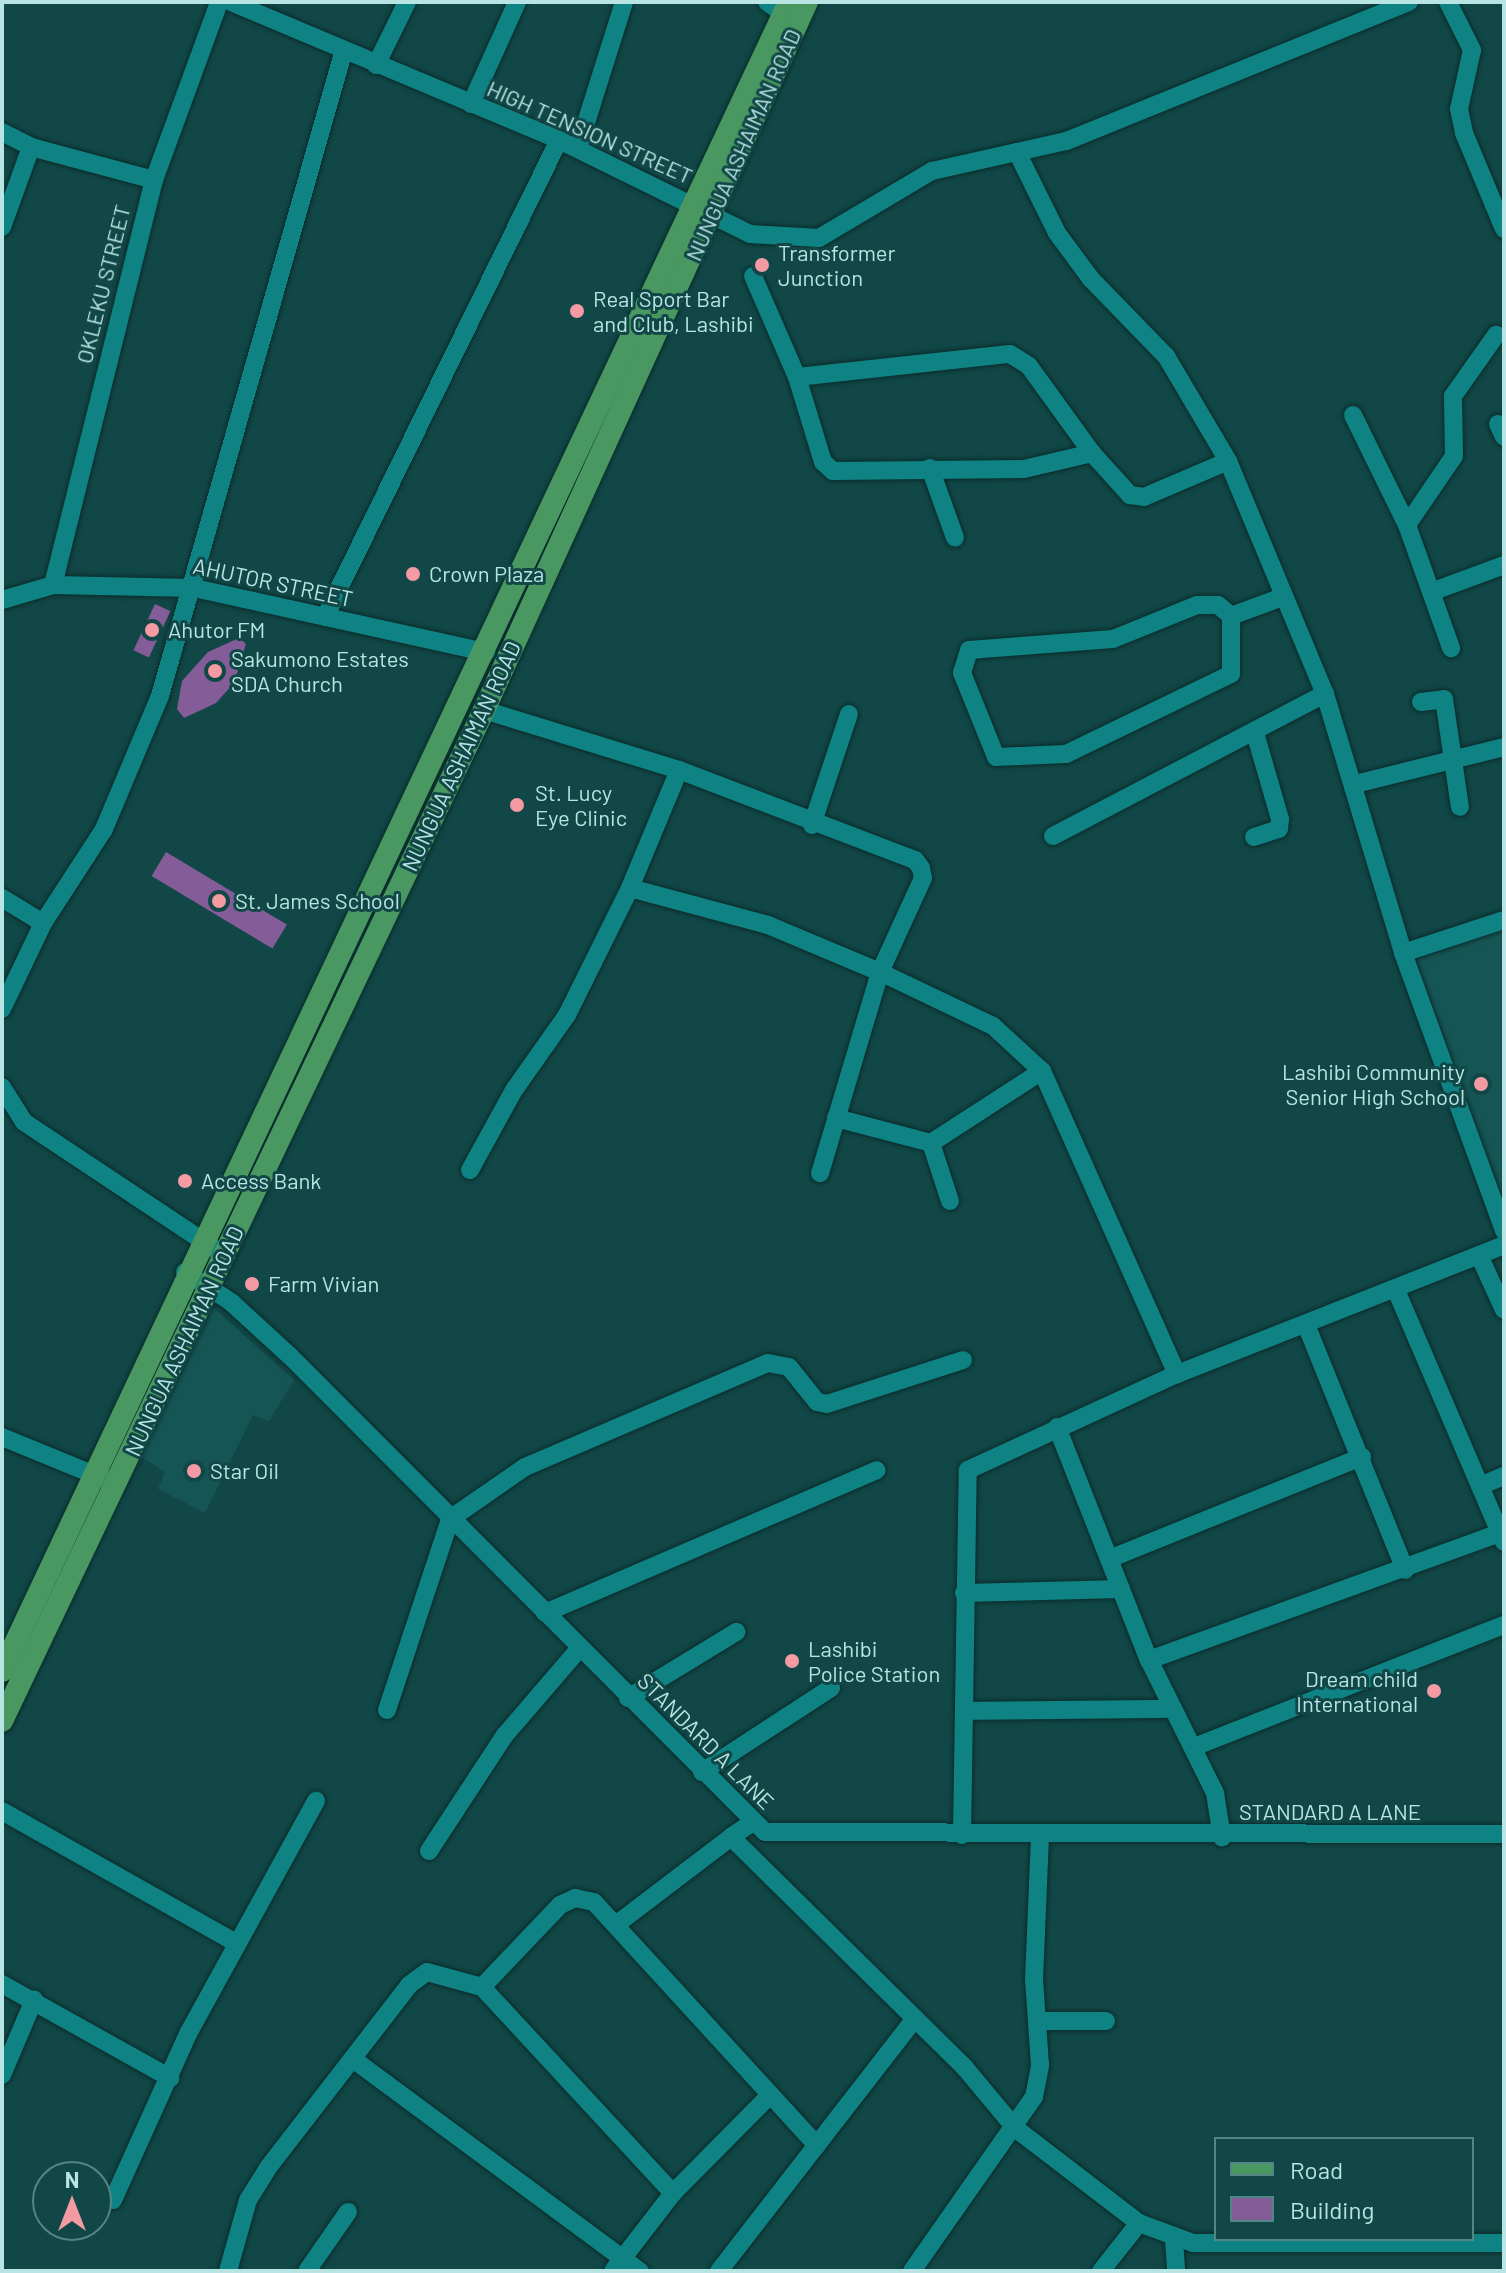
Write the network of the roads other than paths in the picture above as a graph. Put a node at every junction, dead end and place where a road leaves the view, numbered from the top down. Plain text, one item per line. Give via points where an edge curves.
1 (219, 2) edge
2 (231, 2) edge
3 (407, 2) edge
4 (517, 2) edge
5 (624, 2) edge
6 (807, 2) edge
7 (1409, 2) edge
8 (1448, 2) edge
9 (780, 6) edge
10 (343, 53) junction
11 (376, 65) junction
12 (471, 104) junction
13 (2, 132) edge
14 (559, 140) junction
15 (31, 147) junction
16 (578, 148) junction
17 (1017, 152) junction
18 (154, 180) junction
19 (690, 203) junction
20 (710, 216) junction
21 (2, 227) edge
22 (1504, 229) edge
23 (753, 276) dead end
24 (1496, 335) dead end
25 (797, 377) junction
26 (1353, 415) dead end
27 (1092, 453) junction
28 (1228, 461) junction
29 (930, 468) junction
30 (1407, 525) junction
31 (955, 538) dead end
32 (1504, 565) edge
33 (53, 585) junction
34 (194, 588) junction
35 (1431, 592) junction
36 (1280, 598) junction
37 (2, 600) edge
38 (1231, 616) junction
39 (325, 617) junction
40 (1451, 648) dead end
41 (486, 652) junction
42 (1325, 694) junction
43 (1421, 702) dead end
44 (484, 710) junction
45 (849, 714) dead end
46 (1255, 733) junction
47 (1504, 747) edge
48 (1455, 759) junction
49 (679, 770) junction
50 (1355, 784) junction
51 (1460, 807) dead end
52 (812, 825) junction
53 (1053, 836) dead end
54 (1254, 837) dead end
55 (630, 888) junction
56 (2, 898) edge
57 (1504, 920) edge
58 (43, 923) junction
59 (1403, 953) junction
60 (880, 972) junction
61 (4, 990) edge
62 (2, 1009) edge
63 (1042, 1071) junction
64 (2, 1087) edge
65 (836, 1118) junction
66 (931, 1143) junction
67 (470, 1170) dead end
68 (820, 1173) dead end
69 (950, 1201) dead end
70 (1504, 1231) edge
71 (200, 1242) junction
72 (1504, 1245) edge
73 (221, 1253) junction
74 (1479, 1255) junction
75 (185, 1272) junction
76 (207, 1284) junction
77 (1396, 1290) junction
78 (1504, 1310) edge
79 (1307, 1327) junction
80 (963, 1360) dead end
81 (1177, 1374) junction
82 (1057, 1427) junction
83 (2, 1437) edge
84 (1362, 1457) junction
85 (877, 1470) dead end
86 (96, 1475) junction
87 (1504, 1476) edge
88 (117, 1485) junction
89 (1480, 1486) junction
90 (450, 1519) junction
91 (1502, 1538) edge
92 (1109, 1559) junction
93 (1405, 1570) junction
94 (1121, 1589) junction
95 (964, 1593) junction
96 (545, 1613) junction
97 (1504, 1625) edge
98 (736, 1632) dead end
99 (579, 1649) junction
100 (1149, 1660) junction
101 (2, 1671) edge
102 (831, 1688) dead end
103 (628, 1698) junction
104 (1172, 1709) junction
105 (387, 1710) dead end
106 (964, 1711) junction
107 (2, 1721) edge
108 (1194, 1747) junction
109 (702, 1772) junction
110 (316, 1801) dead end
111 (2, 1811) edge
112 (750, 1824) junction
113 (1504, 1834) edge
114 (962, 1835) junction
115 (1040, 1835) junction
116 (731, 1837) junction
117 (1222, 1837) junction
118 (429, 1851) dead end
119 (617, 1924) junction
120 (236, 1943) junction
121 (2, 1984) edge
122 (482, 1987) junction
123 (34, 2000) junction
124 (915, 2018) junction
125 (1038, 2021) junction
126 (1106, 2021) dead end
127 (353, 2059) junction
128 (2, 2075) edge
129 (170, 2078) junction
130 (769, 2096) junction
131 (1015, 2128) junction
132 (817, 2145) junction
133 (673, 2193) junction
134 (113, 2200) dead end
135 (348, 2212) dead end
136 (1139, 2223) junction
137 (1174, 2240) junction
138 (1214, 2240) edge
139 (1278, 2241) edge
140 (1504, 2243) edge
141 (623, 2255) junction
142 (228, 2271) edge
143 (307, 2271) edge
144 (613, 2271) edge
145 (640, 2271) edge
146 (719, 2271) edge
147 (912, 2271) edge
148 (1101, 2271) edge
149 (1176, 2271) edge

1 - 18 street, OKLEKU STREET
2 - 10 street, HIGH TENSION STREET
3 - 11 street
4 - 12 street
5 - 16 street
6 - 20 main road, NUNGUA ASHAIMAN ROAD
7 - 17 street, HIGH TENSION STREET via 1066,141
8 - 22 street via 1472,50 1459,109 1464,133
9 - 19 main road, NUNGUA ASHAIMAN ROAD
10 - 11 street, HIGH TENSION STREET
10 - 34 street
11 - 12 street, HIGH TENSION STREET
12 - 14 street, HIGH TENSION STREET
13 - 15 street
14 - 16 street, HIGH TENSION STREET
14 - 39 street
15 - 18 street
15 - 21 street
16 - 19 street, HIGH TENSION STREET
17 - 20 street, HIGH TENSION STREET via 932,171 819,238 750,234
17 - 28 street via 1057,233 1091,279 1166,356
18 - 33 street, OKLEKU STREET
19 - 20 street, HIGH TENSION STREET
19 - 41 main road, NUNGUA ASHAIMAN ROAD
20 - 44 main road, NUNGUA ASHAIMAN ROAD
23 - 25 street
24 - 30 street via 1453,396 1454,456
25 - 27 street via 1010,354 1029,366
25 - 29 street via 823,462 833,471
26 - 30 street
27 - 28 street via 1130,495 1144,497
27 - 29 street via 1024,469
28 - 36 street
29 - 31 street
30 - 35 street
32 - 35 street
33 - 34 street, AHUTOR STREET
33 - 37 street, AHUTOR STREET
34 - 39 street, AHUTOR STREET
34 - 58 street via 160,696 104,829
35 - 40 street
36 - 38 street
36 - 42 street
38 - 38 street via 1231,674 1066,754 996,757 962,673 962,658 985,645 1113,639 1197,605 1218,605
39 - 41 street, AHUTOR STREET
41 - 71 main road, NUNGUA ASHAIMAN ROAD via 288,1073
42 - 46 street
42 - 50 street
43 - 48 street via 1444,699
44 - 49 street
44 - 73 main road, NUNGUA ASHAIMAN ROAD
45 - 52 street
46 - 53 street
46 - 54 street via 1280,819 1279,829
47 - 48 street
48 - 50 street
48 - 51 street
49 - 52 street
49 - 55 street
50 - 59 street
52 - 60 street via 915,860 921,868 923,878
55 - 60 street via 768,925
55 - 67 street via 567,1015 514,1090
56 - 58 street
57 - 59 street
58 - 61 street
59 - 70 street
60 - 63 street via 993,1026
60 - 65 street
61 - 62 street
63 - 66 street
63 - 81 street
64 - 71 street via 24,1122
65 - 66 street
65 - 68 street
66 - 69 street
71 - 73 street
71 - 75 main road, NUNGUA ASHAIMAN ROAD
72 - 74 street
73 - 76 main road, NUNGUA ASHAIMAN ROAD
74 - 77 street
74 - 78 street
75 - 76 street, STANDARD A LANE
75 - 86 main road, NUNGUA ASHAIMAN ROAD
76 - 88 main road, NUNGUA ASHAIMAN ROAD
76 - 90 street, STANDARD A LANE via 290,1356
77 - 79 street
77 - 89 street
79 - 81 street
79 - 84 street
80 - 90 street via 827,1404 817,1402 789,1367 768,1363 525,1467
81 - 82 street
82 - 92 street
82 - 95 street via 968,1470
83 - 86 street
84 - 92 street
84 - 93 street
85 - 96 street
86 - 88 street
86 - 101 main road, NUNGUA ASHAIMAN ROAD
87 - 89 street
88 - 107 main road, NUNGUA ASHAIMAN ROAD
89 - 91 street
90 - 96 street, STANDARD A LANE
90 - 105 street
91 - 93 street
92 - 94 street
93 - 100 street
94 - 95 street
94 - 100 street
95 - 106 street
96 - 99 street, STANDARD A LANE
97 - 108 street
98 - 103 street
99 - 103 street, STANDARD A LANE
99 - 118 street via 505,1735
100 - 104 street
102 - 109 street
103 - 109 street, STANDARD A LANE
104 - 106 street
104 - 108 street
106 - 114 street
108 - 117 street via 1215,1793
109 - 112 street, STANDARD A LANE
110 - 120 street
111 - 120 street
112 - 114 street, STANDARD A LANE via 787,1834
112 - 116 street
113 - 117 street, STANDARD A LANE
114 - 115 street, STANDARD A LANE
115 - 117 street, STANDARD A LANE
115 - 125 street
116 - 119 street
116 - 124 street
119 - 122 street via 594,1902 575,1898 560,1905
119 - 130 street
120 - 129 street
121 - 123 street
122 - 127 street via 427,1972 409,1985
122 - 133 street
123 - 128 street
123 - 129 street
124 - 131 street
124 - 132 street
125 - 126 street
125 - 131 street via 1034,2097
127 - 141 street
127 - 142 street via 254,2190
129 - 134 street
130 - 132 street
130 - 133 street
131 - 136 street
131 - 147 street
132 - 146 street
133 - 141 street
135 - 143 street
136 - 137 street
136 - 148 street
137 - 138 street
137 - 149 street
139 - 140 street via 1302,2248
141 - 144 street
141 - 145 street

